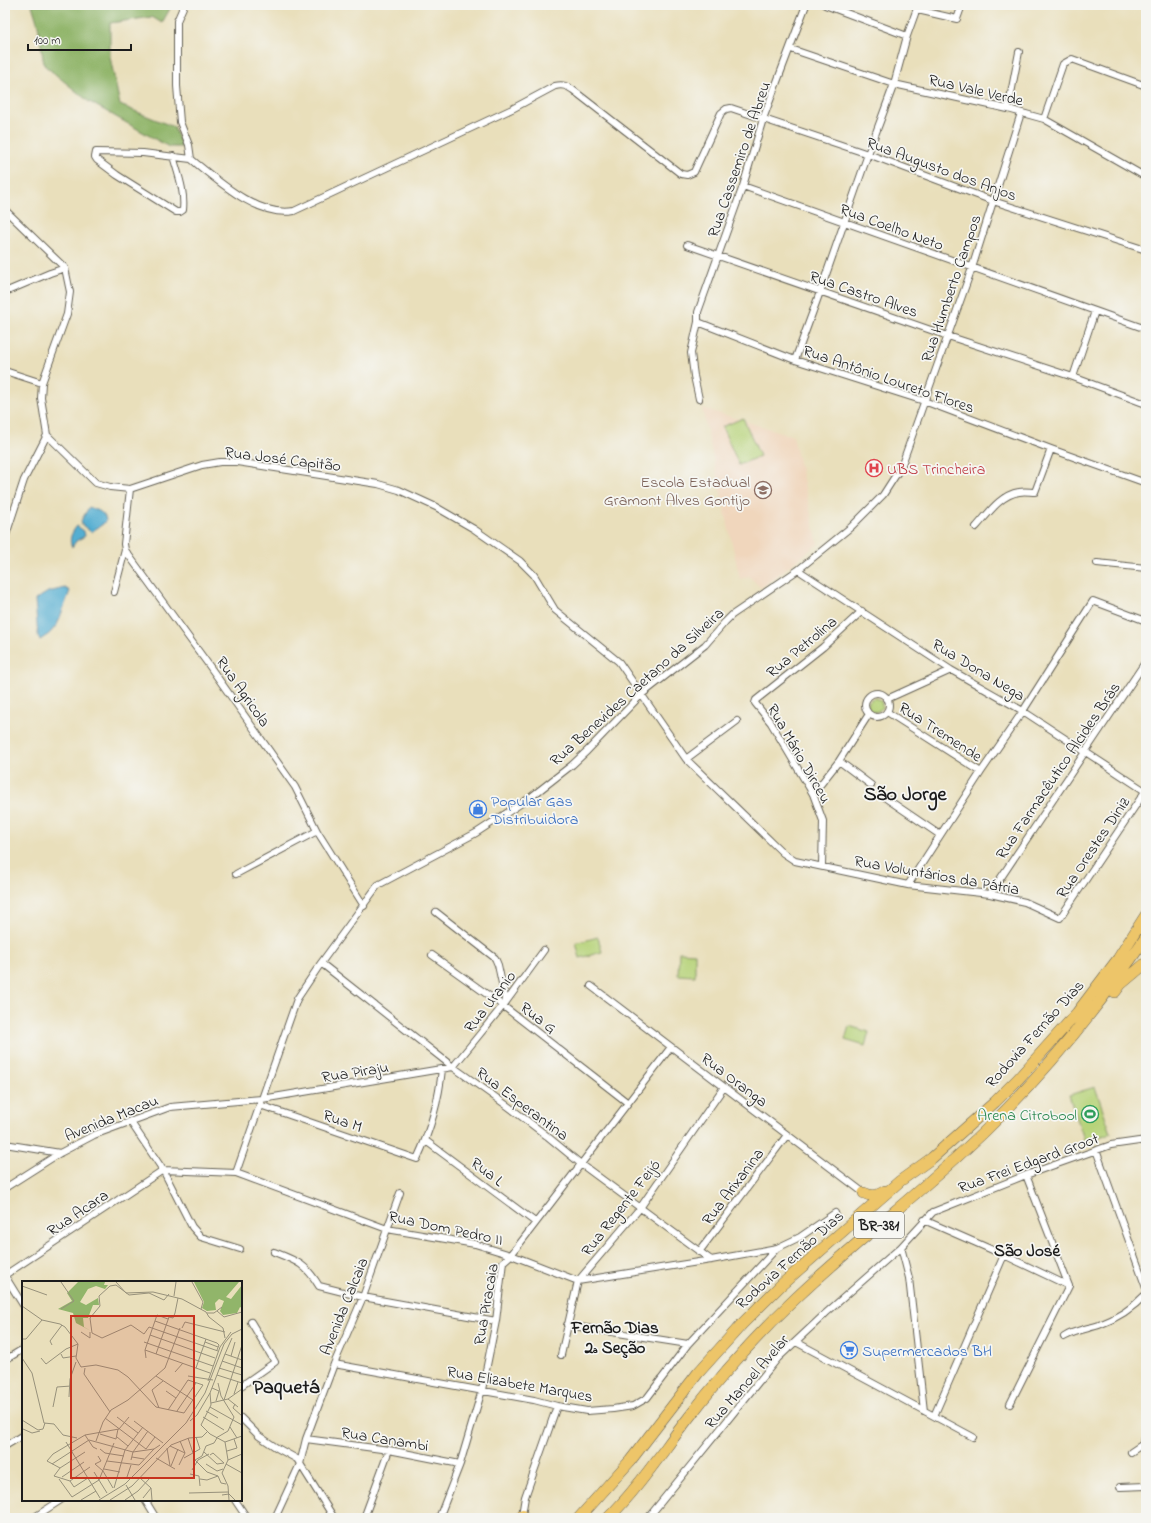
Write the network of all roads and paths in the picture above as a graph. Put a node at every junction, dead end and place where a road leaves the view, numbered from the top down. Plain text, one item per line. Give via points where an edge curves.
1 (184, 5) edge
2 (806, 5) edge
3 (825, 5) edge
4 (962, 5) edge
5 (907, 36) junction
6 (791, 49) junction
7 (1019, 52) dead end
8 (894, 84) junction
9 (1146, 86) edge
10 (1008, 109) junction
11 (1021, 113) junction
12 (763, 119) junction
13 (1044, 119) junction
14 (868, 154) junction
15 (173, 156) junction
16 (191, 159) junction
17 (1146, 177) edge
18 (743, 186) junction
19 (993, 202) junction
20 (5, 210) edge
21 (844, 222) junction
22 (687, 245) dead end
23 (1146, 250) edge
24 (718, 255) junction
25 (65, 268) junction
26 (972, 268) junction
27 (5, 292) edge
28 (820, 292) junction
29 (1095, 311) junction
30 (698, 322) junction
31 (1146, 329) edge
32 (948, 336) junction
33 (795, 360) junction
34 (5, 371) edge
35 (1073, 377) junction
36 (42, 383) junction
37 (699, 398) dead end
38 (924, 402) junction
39 (1146, 404) edge
40 (47, 436) junction
41 (1051, 449) junction
42 (1146, 483) edge
43 (130, 489) junction
44 (976, 527) dead end
45 (5, 538) edge
46 (125, 550) junction
47 (1097, 563) dead end
48 (1146, 568) edge
49 (798, 570) junction
50 (114, 592) dead end
51 (862, 611) junction
52 (1146, 621) edge
53 (1146, 661) edge
54 (951, 670) junction
55 (641, 695) junction
56 (887, 699) junction
57 (756, 700) joint
58 (1023, 711) junction
59 (887, 712) junction
60 (869, 714) junction
61 (737, 721) dead end
62 (1084, 751) junction
63 (686, 760) junction
64 (839, 761) junction
65 (981, 772) junction
66 (872, 785) dead end
67 (1146, 791) edge
68 (813, 794) junction
69 (887, 799) dead end
70 (317, 831) junction
71 (940, 835) junction
72 (822, 866) junction
73 (236, 874) dead end
74 (908, 885) junction
75 (990, 894) junction
76 (364, 906) junction
77 (436, 912) dead end
78 (1146, 915) edge
79 (1060, 918) joint
80 (1146, 937) edge
81 (544, 950) dead end
82 (432, 955) dead end
83 (322, 963) junction
84 (1146, 963) edge
85 (591, 986) dead end
86 (504, 1003) junction
87 (1075, 1034) junction
88 (670, 1047) junction
89 (453, 1067) junction
90 (442, 1069) junction
91 (724, 1087) junction
92 (261, 1102) junction
93 (628, 1103) junction
94 (130, 1121) junction
95 (787, 1135) junction
96 (1146, 1140) edge
97 (426, 1141) junction
98 (5, 1144) edge
99 (1096, 1150) junction
100 (60, 1153) junction
101 (581, 1164) junction
102 (163, 1170) junction
103 (236, 1174) junction
104 (1026, 1175) junction
105 (900, 1181) junction
106 (5, 1188) edge
107 (400, 1193) dead end
108 (864, 1193) joint
109 (640, 1208) junction
110 (836, 1213) dead end
111 (924, 1220) junction
112 (535, 1222) junction
113 (387, 1229) junction
114 (901, 1247) junction
115 (777, 1248) junction
116 (240, 1249) dead end
117 (274, 1252) dead end
118 (699, 1252) junction
119 (511, 1255) junction
120 (1004, 1255) junction
121 (711, 1260) junction
122 (5, 1276) edge
123 (578, 1280) junction
124 (1068, 1286) junction
125 (1146, 1288) edge
126 (1146, 1294) edge
127 (363, 1296) junction
128 (22, 1303) edge
129 (496, 1321) junction
130 (251, 1322) dead end
131 (567, 1325) junction
132 (1064, 1337) dead end
133 (796, 1342) junction
134 (688, 1344) junction
135 (22, 1350) edge
136 (561, 1355) dead end
137 (5, 1360) edge
138 (334, 1364) junction
139 (242, 1385) edge
140 (482, 1390) junction
141 (1010, 1404) dead end
142 (557, 1406) junction
143 (924, 1411) junction
144 (934, 1416) junction
145 (242, 1419) edge
146 (22, 1436) edge
147 (972, 1436) dead end
148 (1146, 1436) edge
149 (306, 1439) junction
150 (5, 1446) edge
151 (389, 1450) junction
152 (1131, 1452) dead end
153 (300, 1464) junction
154 (460, 1464) junction
155 (1146, 1486) edge
156 (1120, 1487) dead end
157 (59, 1501) edge
158 (146, 1501) edge
159 (236, 1501) edge
160 (583, 1514) edge
161 (522, 1517) edge
162 (33, 1518) edge
163 (156, 1518) edge
164 (246, 1518) edge
165 (275, 1518) edge
166 (334, 1518) edge
167 (364, 1518) edge
168 (439, 1518) edge
169 (575, 1518) edge
170 (608, 1518) edge
171 (648, 1518) edge

1 - 16 street via 177,21 177,86 180,122 189,145
2 - 6 street, Rua Cassemiro de Abreu
3 - 5 street
4 - 5 street via 957,19 916,11
5 - 8 street
6 - 8 street, Rua Vale Verde
6 - 12 street, Rua Cassemiro de Abreu
7 - 10 street
8 - 10 street, Rua Vale Verde
8 - 14 street
9 - 13 street via 1072,59 1063,64
10 - 11 street, Rua Vale Verde
11 - 13 street, Rua Vale Verde
11 - 19 street, Rua Humberto Campos
12 - 14 street, Rua Augusto dos Anjos
12 - 16 street, Rua Augusto dos Anjos via 731,108 726,109 721,113 696,169 687,175 677,172 573,90 567,86 555,86 512,109 294,211 286,212 274,211 251,202 226,187
12 - 18 street, Rua Cassemiro de Abreu
13 - 17 street, Rua Vale Verde
14 - 19 street, Rua Augusto dos Anjos
14 - 21 street
15 - 15 street via 182,186 184,202 183,210 180,212 176,212 117,175 95,157 96,152
15 - 16 street
18 - 21 street, Rua Coelho Neto
18 - 24 street, Rua Cassemiro de Abreu
19 - 23 street, Rua Augusto dos Anjos
19 - 26 street, Rua Humberto Campos
20 - 25 street
21 - 26 street, Rua Coelho Neto
21 - 28 street
22 - 24 street, Rua Castro Alves
24 - 28 street, Rua Castro Alves
24 - 30 street, Rua Cassemiro de Abreu via 698,312
25 - 27 street
25 - 36 street via 70,292 67,314
26 - 29 street, Rua Coelho Neto
26 - 32 street, Rua Humberto Campos
28 - 32 street, Rua Castro Alves
28 - 33 street
29 - 31 street, Rua Coelho Neto
29 - 35 street
30 - 33 street, Rua Antônio Loureto Flores
30 - 37 street via 692,353
32 - 35 street, Rua Castro Alves
32 - 38 street, Rua Humberto Campos
33 - 38 street, Rua Antônio Loureto Flores
34 - 36 street
35 - 39 street, Rua Castro Alves
36 - 40 street via 41,398
38 - 41 street, Rua Antônio Loureto Flores
38 - 49 street, Rua Humberto Campos via 901,467 884,495 851,527
40 - 43 street, Rua José Capitão via 96,483
40 - 45 street via 24,480
41 - 42 street, Rua Antônio Loureto Flores
41 - 44 street via 1035,492 1018,492 1007,496
43 - 46 street
43 - 55 street, Rua José Capitão via 202,464 236,462 378,484 399,490 474,529 520,561 534,574 555,610 619,662
46 - 50 street
46 - 70 street, Rua Agricola via 295,787
47 - 48 street
49 - 51 street, Rua Dona Nega
49 - 55 street, Rua Benevides Caetano da Silveira via 732,615 705,645
51 - 54 street, Rua Dona Nega
51 - 57 street, Rua Petrolina via 823,647
52 - 58 street via 1093,601
53 - 62 street, Rua Farmacêutico Alcides Brás
54 - 56 street
54 - 58 street, Rua Dona Nega
55 - 63 street, Rua Voluntários da Pátria
55 - 76 street, Rua Benevides Caetano da Silveira via 572,765 531,797 476,833 378,885
56 - 59 street
56 - 60 street via 878,693 868,697 865,708
57 - 68 street, Rua Mário Dirceu via 755,703 771,723
58 - 62 street, Rua Dona Nega
58 - 65 street
59 - 60 street via 880,717
59 - 65 street, Rua Tremende
60 - 64 street
61 - 63 street
62 - 67 street, Rua Dona Nega
62 - 75 street, Rua Farmacêutico Alcides Brás
63 - 72 street, Rua Voluntários da Pátria via 783,853 795,861
64 - 66 street
64 - 68 street
65 - 71 street
67 - 79 street, Rua Orestes Diniz
68 - 72 street, Rua Mário Dirceu via 823,821
69 - 71 street
70 - 73 street
70 - 76 street, Rua Agricola
71 - 74 street
72 - 74 street, Rua Voluntários da Pátria
74 - 75 street, Rua Voluntários da Pátria
75 - 79 street, Rua Voluntários da Pátria via 1025,902
76 - 83 street, Rua Benevides Caetano da Silveira
77 - 86 street via 495,958
78 - 105 highway, Rodovia Fernão Dias / BR-381 via 1118,959 1077,1013 1018,1078 932,1158
80 - 87 highway, Rodovia Fernão Dias / BR-381
81 - 86 street, Rua Uranio
82 - 86 street, Rua G
83 - 89 street, Rua Esperantina
83 - 92 street, Rua Benevides Caetano da Silveira via 297,999
84 - 87 highway via 1121,984 1087,1026
85 - 88 street, Rua Oranga
86 - 89 street, Rua Uranio
86 - 93 street, Rua G
87 - 170 highway, Rodovia Fernão Dias / BR-381 via 986,1130 795,1299 754,1340 725,1372
88 - 91 street, Rua Oranga
88 - 93 street, Rua Piracaia
89 - 90 street, Rua Piraju
89 - 101 street, Rua Esperantina
90 - 92 street, Rua Piraju
90 - 97 street
91 - 95 street, Rua Oranga
91 - 109 street, Rua Regente Feijó
92 - 94 street, Avenida Macau via 170,1107
92 - 97 street, Rua M via 417,1159
92 - 103 street, Rua Benevides Caetano da Silveira
93 - 101 street, Rua Piracaia
94 - 100 street, Avenida Macau via 94,1135
94 - 102 street
95 - 108 street, Rua Oranga
95 - 118 street, Rua Arixanina
96 - 99 street, Rua Frei Edgard Groot
97 - 112 street, Rua L
98 - 100 street
99 - 104 street, Rua Frei Edgard Groot
99 - 125 street
100 - 106 street, Avenida Macau
101 - 109 street, Rua Esperantina
101 - 112 street, Rua Piracaia
102 - 103 street, Rua Dom Pedro II
102 - 116 street via 192,1226 201,1237
102 - 122 street, Rua Acara
103 - 113 street, Rua Dom Pedro II
104 - 111 street, Rua Frei Edgard Groot via 933,1212
104 - 124 street
105 - 108 highway via 878,1195 870,1196
105 - 160 highway, Rodovia Fernão Dias / BR-381 via 780,1286 742,1324 698,1373 630,1461
107 - 113 street, Avenida Calcaia
109 - 118 street, Rua Esperantina
109 - 123 street, Rua Regente Feijó
110 - 115 street, Rua Dom Pedro II via 800,1237
111 - 114 street, Rua Manoel Avelar
111 - 120 street
112 - 119 street, Rua Piracaia
113 - 119 street, Rua Dom Pedro II via 475,1244
113 - 127 street, Avenida Calcaia
114 - 133 street, Rua Manoel Avelar
114 - 143 street via 909,1278
115 - 121 street, Rua Dom Pedro II
115 - 134 street, Rua Elizabete Marques
117 - 127 street via 298,1261 319,1286
118 - 121 street, Rua Esperantina
119 - 123 street, Rua Dom Pedro II
119 - 129 street, Rua Piracaia via 503,1262
120 - 124 street
120 - 144 street
121 - 123 street, Rua Dom Pedro II
122 - 128 street
123 - 131 street, Rua Regente Feijó
124 - 141 street
126 - 132 street via 1120,1316
127 - 129 street
127 - 138 street, Avenida Calcaia
129 - 140 street, Rua Piracaia
130 - 139 street via 275,1362
131 - 134 street
131 - 136 street, Rua Regente Feijó
133 - 143 street
133 - 171 street, Rua Manoel Avelar via 778,1358
134 - 142 street, Rua Elizabete Marques via 647,1398 633,1406 587,1410
135 - 137 street
138 - 140 street, Rua Elizabete Marques
138 - 149 street, Avenida Calcaia
140 - 142 street, Rua Elizabete Marques
140 - 154 street, Rua Piracaia
142 - 161 street via 525,1497
143 - 144 street
144 - 147 street
145 - 153 street via 259,1436 294,1457
146 - 150 street
148 - 152 street via 1143,1444
149 - 151 street, Rua Canambi
149 - 153 street, Avenida Calcaia
151 - 154 street, Rua Canambi
151 - 167 street
153 - 165 street, Avenida Calcaia
153 - 166 street
154 - 168 street, Rua Piracaia
155 - 156 street
157 - 162 street
158 - 163 street
159 - 164 street
160 - 169 highway, Rodovia Fernão Dias

